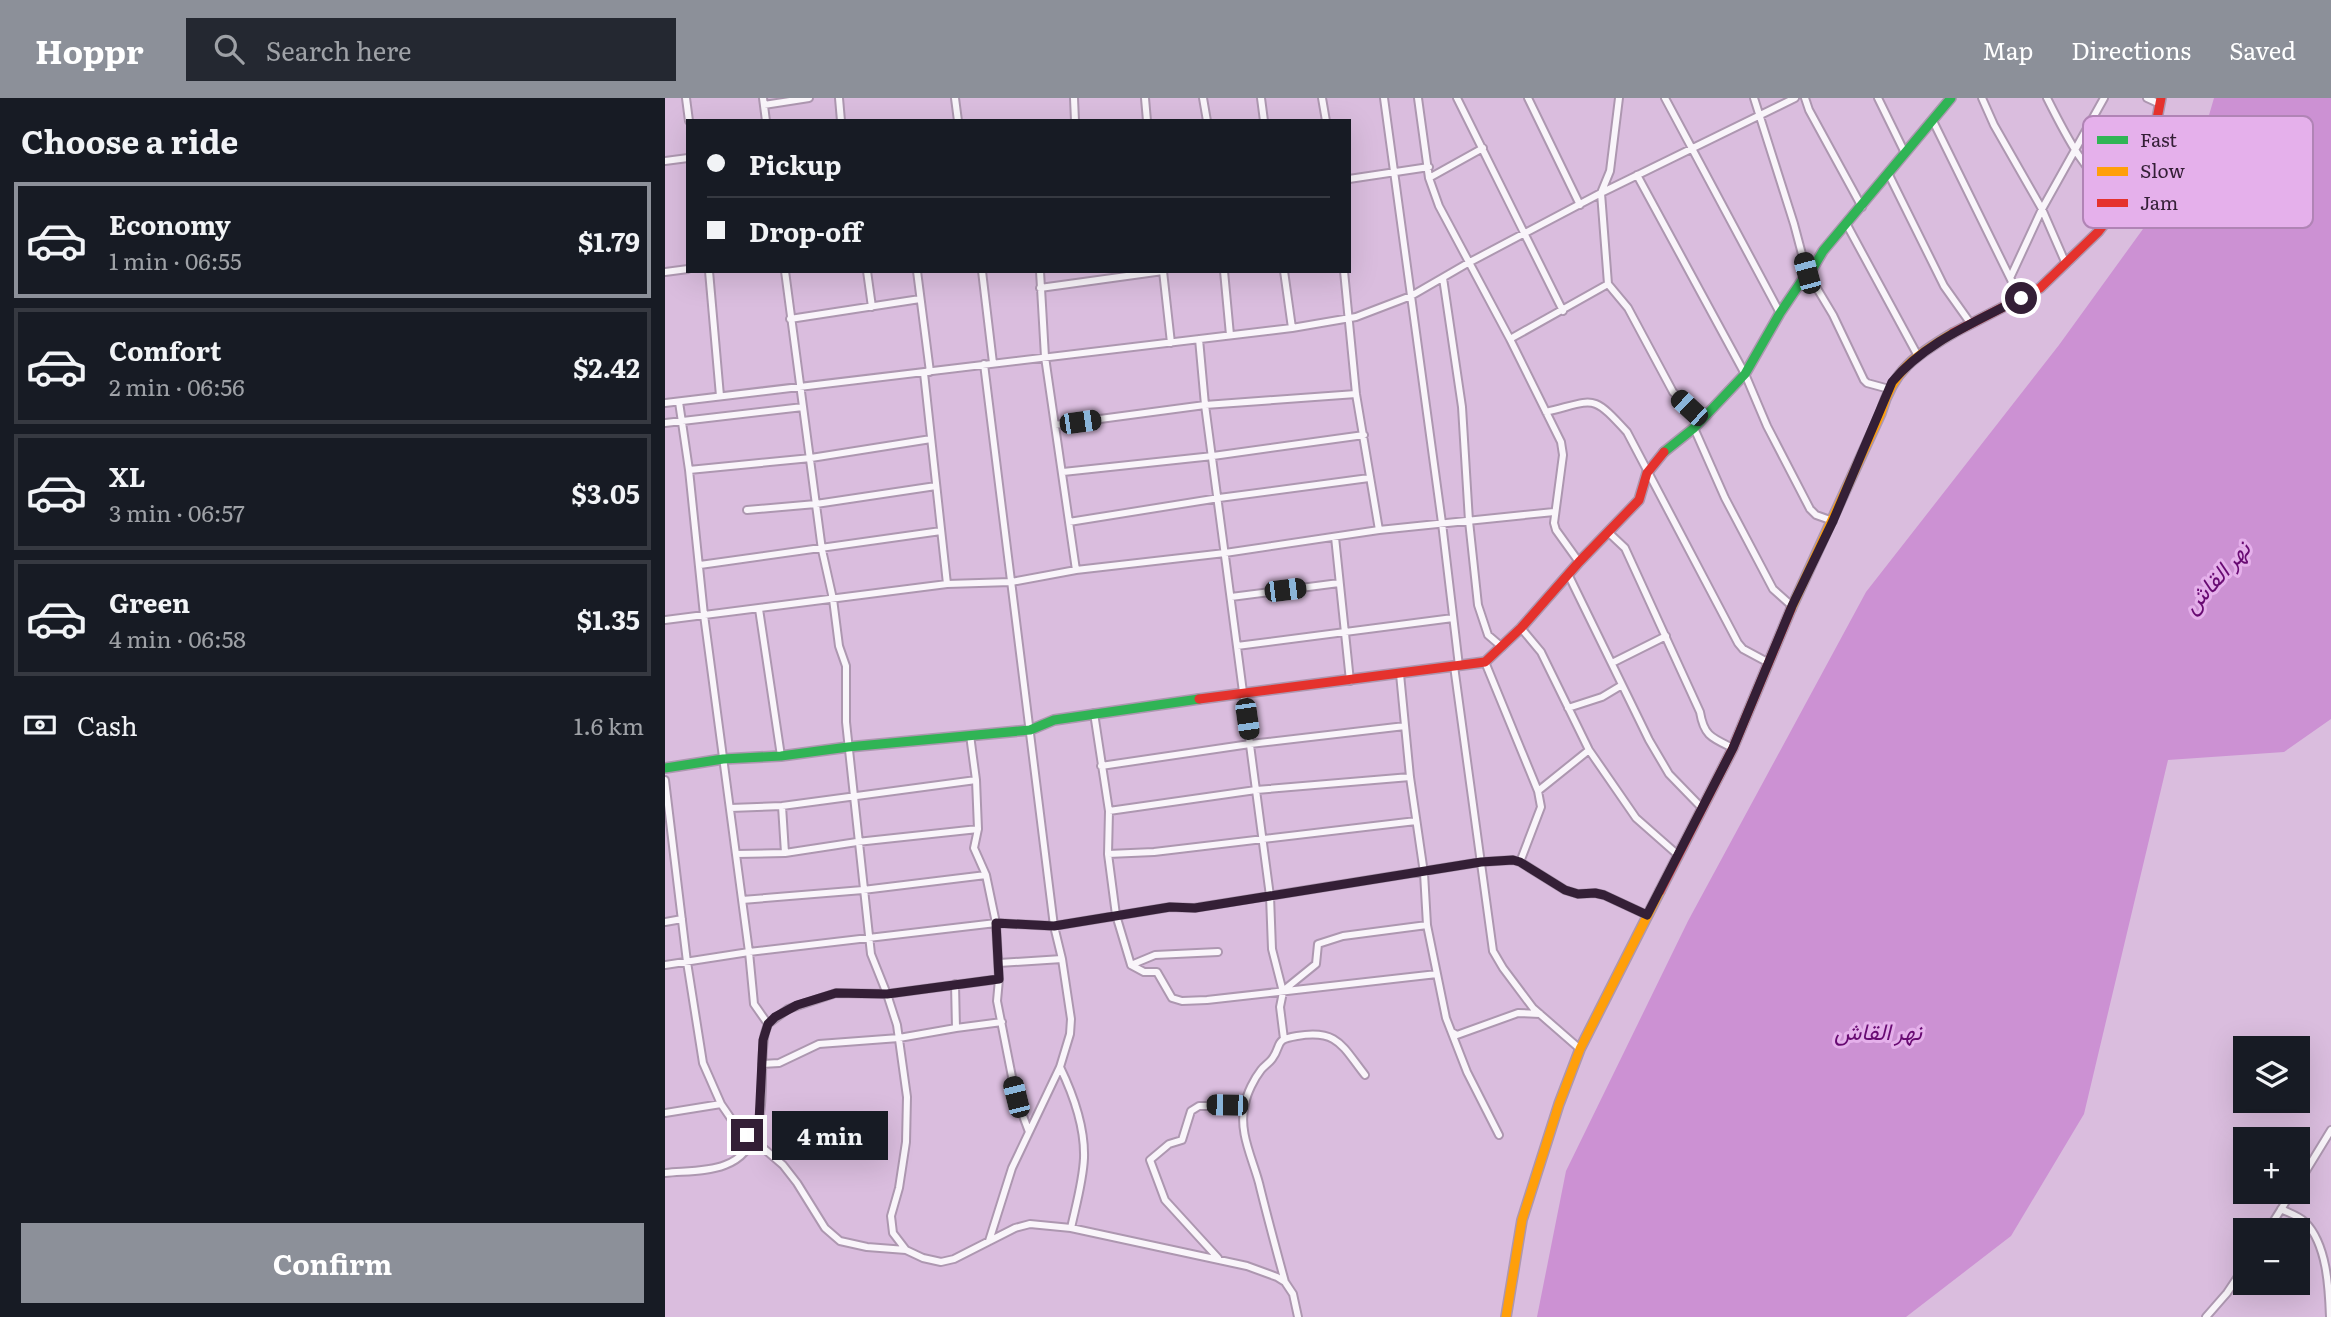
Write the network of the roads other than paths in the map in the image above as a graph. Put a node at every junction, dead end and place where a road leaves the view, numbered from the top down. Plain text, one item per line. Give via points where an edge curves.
1 (686, 98) edge
2 (809, 98) edge
3 (839, 98) edge
4 (955, 98) edge
5 (1074, 98) edge
6 (1145, 98) edge
7 (1203, 98) edge
8 (1261, 98) edge
9 (1322, 98) edge
10 (1384, 98) edge
11 (1418, 98) edge
12 (1457, 98) edge
13 (1528, 98) edge
14 (1618, 98) edge
15 (1665, 98) edge
16 (1754, 98) edge
17 (1795, 98) edge
18 (1805, 98) edge
19 (1878, 98) edge
20 (1951, 98) edge
21 (1982, 98) edge
22 (2047, 98) edge
23 (2104, 98) edge
24 (2147, 98) edge
25 (2160, 101) edge
26 (764, 102) edge
27 (1759, 116) junction
28 (2094, 116) edge
29 (689, 119) edge
30 (841, 119) edge
31 (958, 119) edge
32 (1075, 119) edge
33 (1147, 119) edge
34 (1207, 119) edge
35 (1263, 119) edge
36 (1326, 119) edge
37 (1933, 121) junction
38 (2083, 135) edge
39 (1483, 148) junction
40 (1692, 148) junction
41 (2074, 151) junction
42 (1905, 153) junction
43 (686, 158) edge
44 (665, 161) edge
45 (2083, 163) edge
46 (1429, 167) junction
47 (1394, 173) junction
48 (1637, 175) junction
49 (1889, 175) junction
50 (1429, 178) junction
51 (1351, 179) edge
52 (1601, 193) junction
53 (1580, 205) junction
54 (1862, 207) junction
55 (2042, 209) junction
56 (1847, 225) junction
57 (2103, 228) edge
58 (1524, 233) junction
59 (1468, 263) junction
60 (2066, 264) junction
61 (686, 269) edge
62 (665, 272) edge
63 (709, 273) edge
64 (785, 273) edge
65 (867, 273) edge
66 (917, 273) edge
67 (982, 273) edge
68 (1040, 273) edge
69 (1129, 273) edge
70 (1163, 273) edge
71 (1224, 273) edge
72 (1284, 273) edge
73 (1344, 273) edge
74 (1808, 274) junction
75 (1095, 275) edge
76 (2011, 276) junction
77 (1443, 278) junction
78 (1608, 284) junction
79 (1040, 288) junction
80 (1411, 296) junction
81 (2021, 298) junction
82 (921, 299) junction
83 (871, 307) junction
84 (1563, 311) junction
85 (1780, 313) junction
86 (1349, 318) junction
87 (790, 319) junction
88 (1971, 324) junction
89 (1292, 328) junction
90 (1230, 335) junction
91 (1199, 339) junction
92 (1510, 339) junction
93 (1171, 343) junction
94 (1918, 356) junction
95 (1045, 357) junction
96 (993, 363) junction
97 (984, 364) junction
98 (927, 373) junction
99 (1745, 374) junction
100 (799, 386) junction
101 (1889, 389) junction
102 (1356, 394) junction
103 (720, 396) junction
104 (679, 402) junction
105 (665, 403) edge
106 (1205, 405) junction
107 (803, 407) junction
108 (1546, 412) junction
109 (1701, 419) junction
110 (683, 421) junction
111 (665, 423) edge
112 (1055, 425) junction
113 (1694, 428) junction
114 (1364, 435) junction
115 (931, 439) junction
116 (1213, 456) junction
117 (811, 458) junction
118 (689, 470) junction
119 (1063, 472) junction
120 (1647, 473) junction
121 (1369, 478) junction
122 (936, 486) junction
123 (1219, 498) junction
124 (816, 503) junction
125 (747, 510) dead end
126 (1554, 512) junction
127 (1833, 521) junction
128 (1069, 522) junction
129 (1469, 522) junction
130 (1442, 523) junction
131 (1379, 530) junction
132 (941, 531) junction
133 (1608, 532) junction
134 (1335, 537) junction
135 (822, 550) junction
136 (1225, 553) junction
137 (1579, 562) junction
138 (699, 565) junction
139 (1076, 570) junction
140 (1569, 574) junction
141 (1011, 582) junction
142 (1339, 583) junction
143 (947, 584) junction
144 (1231, 597) junction
145 (833, 599) junction
146 (1792, 606) junction
147 (759, 609) junction
148 (704, 615) junction
149 (1453, 618) junction
150 (665, 621) edge
151 (1521, 628) junction
152 (1345, 631) junction
153 (1666, 636) junction
154 (1237, 646) junction
155 (1502, 647) junction
156 (1485, 662) junction
157 (1612, 663) junction
158 (1769, 663) junction
159 (1456, 666) junction
160 (1401, 674) junction
161 (1350, 681) junction
162 (1622, 685) junction
163 (1243, 694) junction
164 (1568, 708) junction
165 (1094, 713) junction
166 (1405, 726) junction
167 (1030, 730) junction
168 (970, 735) junction
169 (1250, 744) junction
170 (848, 747) junction
171 (1733, 748) junction
172 (1589, 750) junction
173 (781, 756) junction
174 (723, 759) junction
175 (1101, 766) junction
176 (665, 768) edge
177 (1410, 777) junction
178 (665, 780) edge
179 (976, 780) junction
180 (1256, 790) junction
181 (1538, 791) junction
182 (853, 797) junction
183 (782, 806) junction
184 (1701, 807) junction
185 (730, 808) junction
186 (1109, 811) junction
187 (1416, 821) junction
188 (978, 829) junction
189 (1262, 839) junction
190 (857, 842) junction
191 (785, 853) junction
192 (736, 854) junction
193 (1108, 854) junction
194 (1678, 855) junction
195 (1481, 862) junction
196 (1520, 862) junction
197 (1424, 873) junction
198 (986, 875) junction
199 (863, 890) junction
200 (1270, 896) junction
201 (742, 900) junction
202 (1116, 915) junction
203 (1647, 915) junction
204 (682, 919) junction
205 (665, 922) edge
206 (996, 923) junction
207 (1427, 925) junction
208 (1054, 926) junction
209 (869, 939) junction
210 (749, 952) junction
211 (1217, 952) dead end
212 (1062, 959) junction
213 (687, 962) junction
214 (999, 963) junction
215 (665, 965) edge
216 (1131, 965) junction
217 (1437, 974) junction
218 (999, 979) junction
219 (955, 984) junction
220 (1283, 992) junction
221 (887, 994) junction
222 (1542, 1014) junction
223 (1002, 1023) junction
224 (768, 1024) junction
225 (956, 1028) junction
226 (1452, 1032) junction
227 (899, 1038) junction
228 (1284, 1039) junction
229 (1580, 1049) junction
230 (762, 1064) junction
231 (1060, 1067) junction
232 (1365, 1075) dead end
233 (721, 1104) junction
234 (1244, 1106) junction
235 (665, 1112) edge
236 (2331, 1130) edge
237 (1029, 1132) junction
238 (1499, 1135) dead end
239 (755, 1139) junction
240 (2310, 1164) edge
241 (665, 1173) edge
242 (2284, 1204) edge
243 (2281, 1209) junction
244 (2275, 1218) edge
245 (1071, 1228) junction
246 (989, 1241) junction
247 (906, 1250) junction
248 (1219, 1260) junction
249 (1285, 1282) junction
250 (2233, 1284) edge
251 (1298, 1317) edge
252 (1506, 1317) edge
253 (2206, 1317) edge
254 (2330, 1317) edge

1 - 29 street
2 - 26 street
3 - 30 street
4 - 31 street
5 - 32 street
6 - 33 street
7 - 34 street
8 - 35 street
9 - 36 street
10 - 47 street
11 - 46 street
12 - 39 street
13 - 53 street
14 - 52 street via 1610,171
15 - 40 street
16 - 27 street
17 - 27 street
18 - 54 street
19 - 42 street
20 - 37 street
21 - 55 street
22 - 41 street
23 - 28 street
24 - 25 street
27 - 40 street
27 - 74 street
37 - 42 street
37 - 76 street
38 - 41 street
39 - 50 street
39 - 58 street
40 - 48 street
40 - 85 street
41 - 45 street
41 - 55 street
42 - 49 street
43 - 44 street
46 - 47 street
46 - 50 street
47 - 51 street
47 - 80 street
48 - 52 street
48 - 99 street
49 - 54 street
49 - 88 street via 1944,286
50 - 59 street
52 - 53 street
52 - 78 street
53 - 58 street
54 - 56 street
55 - 60 street
55 - 76 street
56 - 74 street
56 - 94 street
57 - 60 street
58 - 59 street
58 - 84 street
59 - 77 street
59 - 92 street
60 - 81 street
61 - 62 street
63 - 103 street
64 - 87 street
65 - 83 street
66 - 82 street
67 - 96 street
68 - 79 street
69 - 75 street
70 - 93 street
71 - 90 street
72 - 89 street
73 - 86 street
74 - 85 street
74 - 101 street via 1864,380
75 - 79 street
76 - 81 street
77 - 80 street
77 - 129 street via 1461,407
78 - 84 street
78 - 109 street via 1628,308 1673,392
79 - 95 street
80 - 86 street
80 - 130 street
81 - 88 street
82 - 83 street
82 - 98 street
83 - 87 street
84 - 92 street
85 - 99 street
86 - 89 street
86 - 102 street
87 - 100 street
88 - 94 street
89 - 90 street
90 - 91 street
91 - 93 street
91 - 106 street
92 - 108 street
93 - 95 street
94 - 101 street
95 - 96 street
95 - 112 street
96 - 97 street
97 - 98 street
97 - 141 street
98 - 100 street
98 - 115 street
99 - 109 street
99 - 127 street via 1810,509
100 - 103 street
100 - 107 street
101 - 127 street
102 - 106 street
102 - 114 street
103 - 104 street
104 - 105 street
104 - 110 street
106 - 112 street
106 - 116 street
107 - 110 street
107 - 117 street
108 - 120 street via 1598,404 1632,439
108 - 126 street via 1563,448
109 - 113 street
110 - 111 street
110 - 118 street
112 - 119 street
113 - 120 street via 1666,449
113 - 146 street via 1724,498 1773,589
114 - 116 street
114 - 121 street
115 - 117 street
115 - 122 street
116 - 119 street
116 - 123 street
117 - 118 street
117 - 124 street
118 - 138 street
119 - 128 street
120 - 133 street via 1639,500
120 - 158 street via 1738,643
121 - 123 street
121 - 131 street
122 - 124 street
122 - 132 street
123 - 128 street
123 - 136 street
124 - 125 street
124 - 135 street
126 - 129 street
126 - 137 street via 1556,530
127 - 146 street
128 - 139 street
129 - 130 street
129 - 155 street via 1478,605 1488,635
130 - 131 street
130 - 149 street
131 - 134 street
132 - 135 street
132 - 143 street
133 - 137 street
133 - 153 street via 1625,548
134 - 136 street
134 - 142 street
135 - 138 street
135 - 145 street
136 - 139 street
136 - 144 street
137 - 140 street
138 - 148 street
139 - 141 street
140 - 151 street
140 - 157 street
141 - 143 street
141 - 167 street
142 - 144 street
142 - 152 street
143 - 145 street
144 - 154 street
145 - 147 street
145 - 170 street via 846,666
146 - 158 street
147 - 148 street
147 - 173 street
148 - 150 street
148 - 174 street
149 - 152 street
149 - 159 street
151 - 155 street
151 - 164 street via 1541,652
152 - 154 street
152 - 161 street
153 - 157 street
153 - 171 street via 1703,726 1710,737
154 - 163 street
155 - 156 street
156 - 159 street
156 - 181 street
157 - 162 street
158 - 171 street
159 - 160 street
159 - 195 street
160 - 161 street
160 - 166 street
161 - 163 street
162 - 164 street
162 - 184 street via 1667,771
163 - 165 street
163 - 169 street
164 - 172 street
165 - 167 street via 1054,720
165 - 175 street
166 - 169 street
166 - 177 street
167 - 168 street
167 - 208 street
168 - 170 street
168 - 179 street
169 - 175 street
169 - 180 street
170 - 173 street
170 - 182 street
171 - 184 street
172 - 181 street
172 - 194 street via 1636,818
173 - 174 street
174 - 176 street
174 - 185 street
175 - 186 street
177 - 180 street
177 - 187 street
178 - 204 street
179 - 182 street
179 - 188 street
180 - 186 street
180 - 189 street
181 - 196 street via 1541,807
182 - 183 street
182 - 190 street
183 - 185 street
183 - 191 street
184 - 194 street
185 - 192 street
186 - 193 street
187 - 189 street
187 - 197 street
188 - 190 street
188 - 198 street via 974,848
189 - 193 street
189 - 200 street
190 - 191 street
190 - 199 street
191 - 192 street
192 - 201 street
193 - 202 street
194 - 203 street
195 - 196 street
195 - 197 street
195 - 222 street via 1493,951 1519,992
196 - 203 street via 1565,890 1604,895
197 - 200 street
197 - 207 street
198 - 199 street
198 - 206 street
199 - 201 street
199 - 209 street
200 - 202 street
200 - 220 street via 1272,949
201 - 210 street
202 - 208 street
202 - 216 street
203 - 229 street
204 - 205 street
204 - 213 street
206 - 208 street
206 - 209 street
206 - 214 street
207 - 217 street
207 - 220 street via 1343,936 1318,944 1316,964
208 - 212 street
209 - 210 street
209 - 221 street
210 - 213 street
210 - 224 street via 754,1004
211 - 216 street via 1155,955
212 - 214 street
212 - 231 street via 1071,1019
213 - 215 street
213 - 233 street via 703,1063
214 - 218 street
216 - 220 street via 1157,972 1177,1000
217 - 220 street
217 - 226 street
218 - 219 street
218 - 223 street
219 - 221 street
219 - 225 street
220 - 228 street
221 - 224 street via 836,993 797,1005
221 - 227 street
222 - 226 street via 1518,1013 1457,1035
222 - 229 street
223 - 225 street
223 - 237 street via 1016,1097
224 - 230 street
225 - 227 street
226 - 238 street
227 - 230 street via 819,1044 779,1063
227 - 247 street via 908,1117 891,1216 893,1233
228 - 232 street via 1328,1035
228 - 234 street via 1260,1071
229 - 252 street via 1523,1220
230 - 239 street
231 - 237 street
231 - 245 street via 1084,1142
233 - 235 street
233 - 239 street via 734,1124
234 - 248 street via 1199,1106 1191,1111 1182,1140 1150,1160 1165,1200
234 - 249 street via 1244,1138
236 - 240 street
237 - 246 street via 1012,1168
239 - 241 street via 748,1150 725,1165
239 - 247 street via 797,1183 825,1228 840,1241
242 - 243 street
243 - 244 street
243 - 254 street via 2307,1223 2322,1252
245 - 246 street via 1030,1224
245 - 248 street
246 - 247 street via 941,1262
248 - 249 street
249 - 251 street
250 - 253 street

